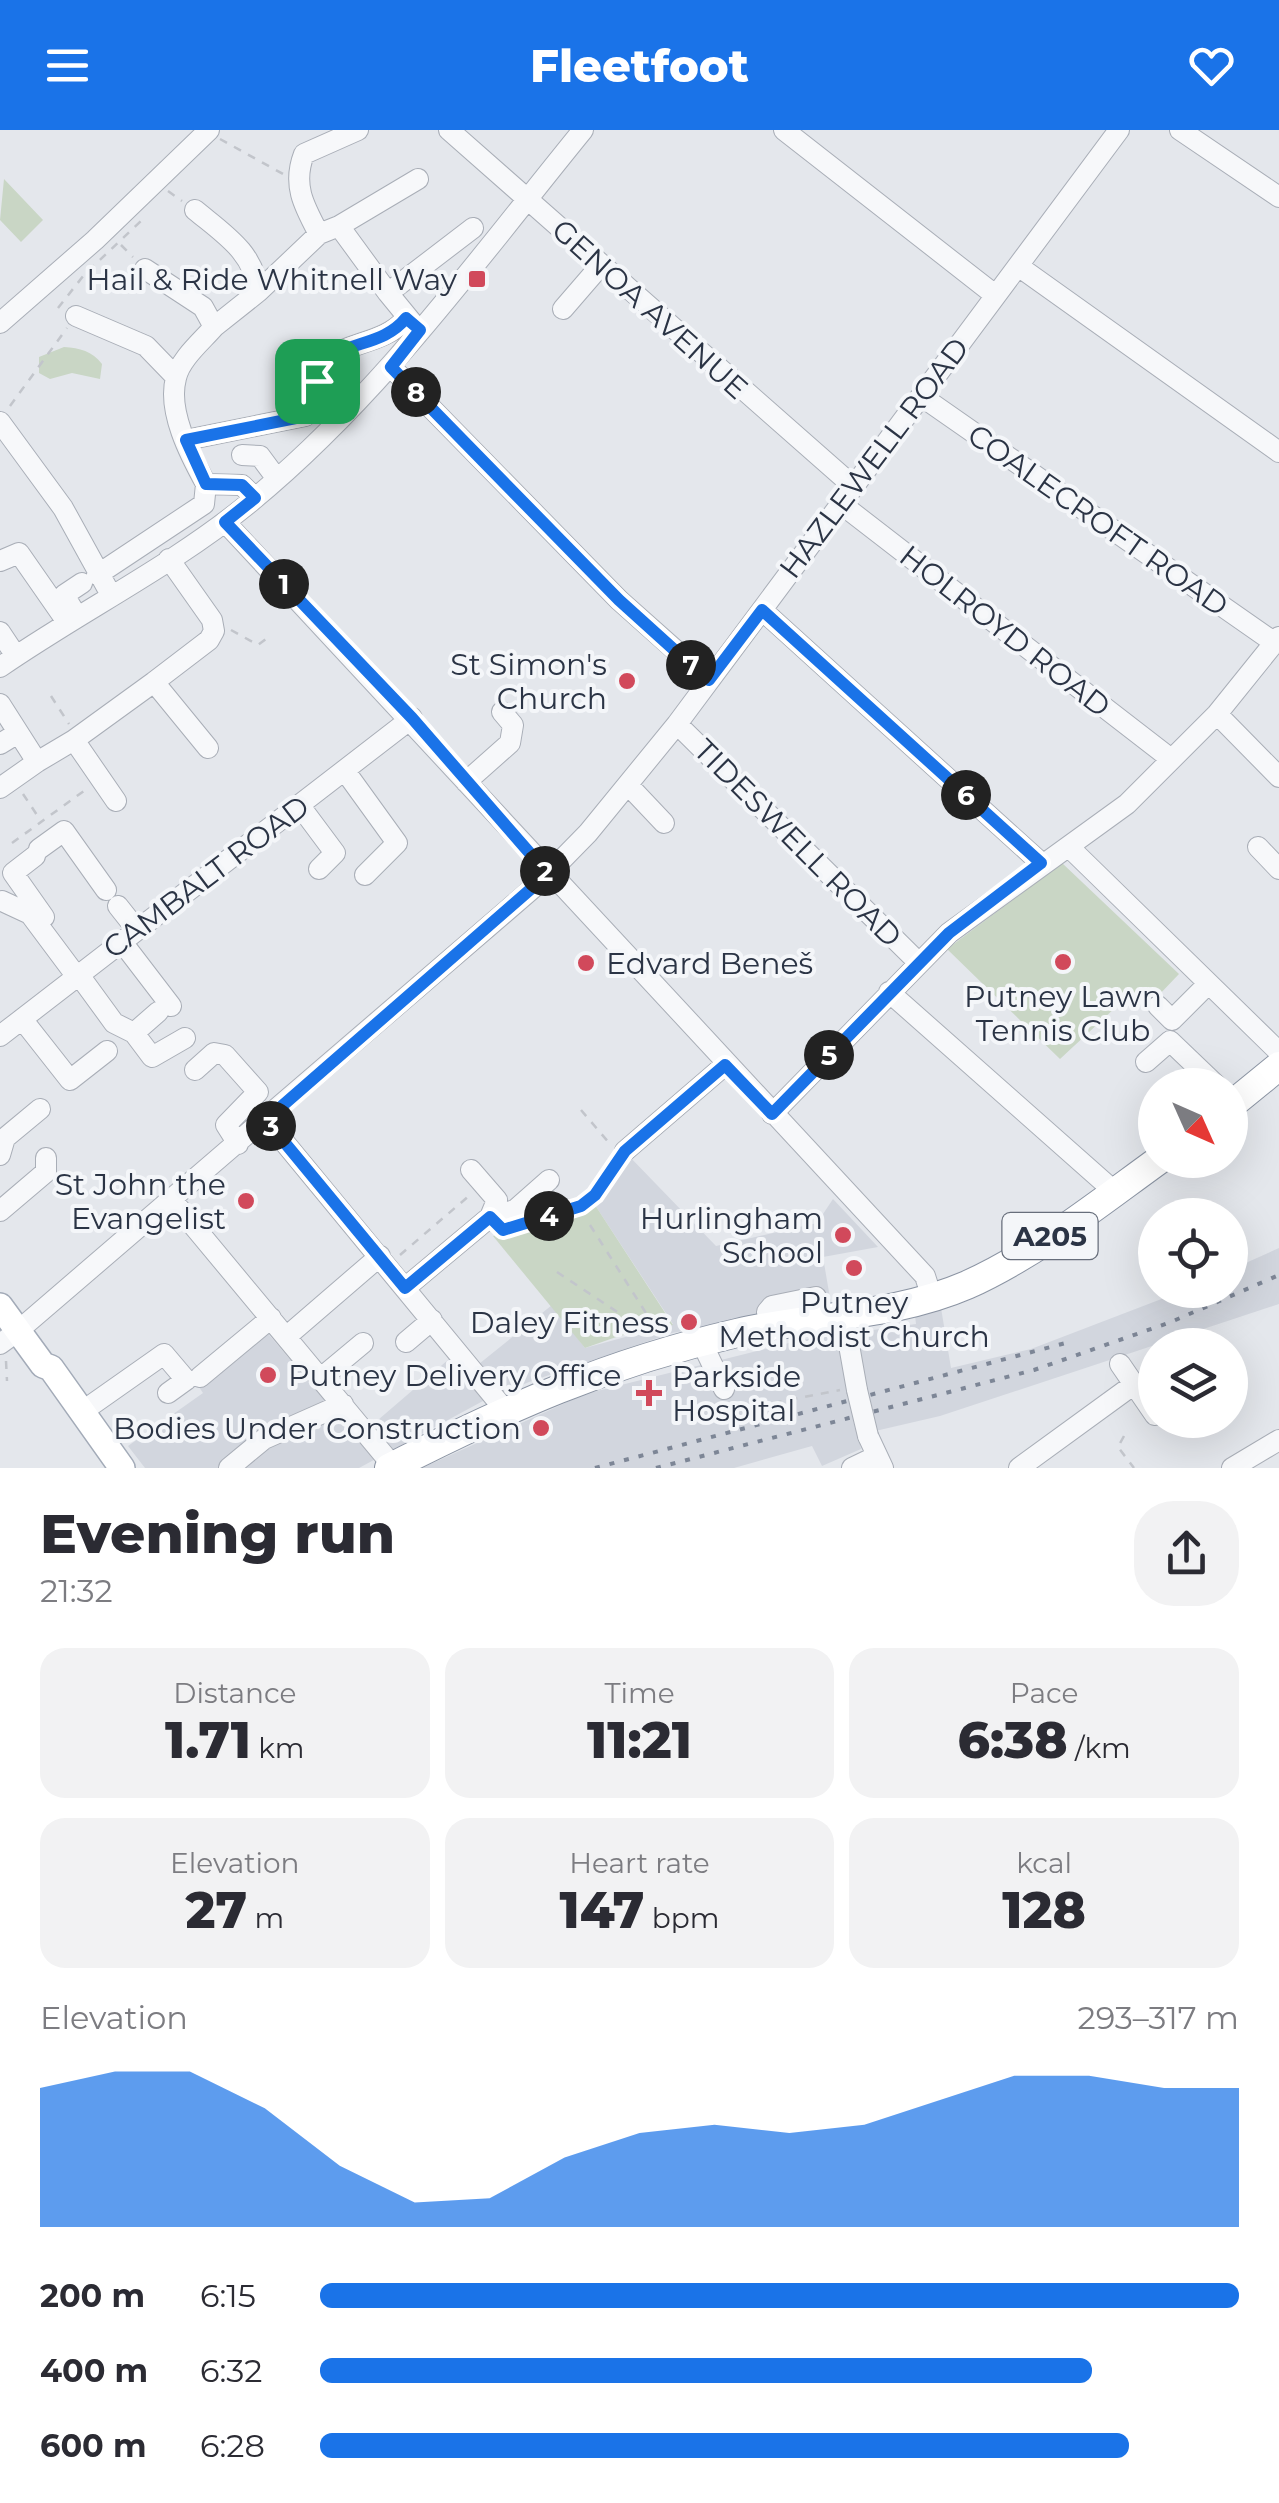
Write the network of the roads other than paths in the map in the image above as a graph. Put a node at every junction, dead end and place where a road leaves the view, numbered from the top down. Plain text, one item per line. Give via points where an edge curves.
1 (358, 130) edge
2 (449, 130) edge
3 (583, 130) edge
4 (784, 130) edge
5 (1120, 130) edge
6 (1180, 130) edge
7 (208, 131) edge
8 (418, 179) dead end
9 (1279, 197) edge
10 (528, 200) junction
11 (196, 210) dead end
12 (339, 226) junction
13 (473, 228) dead end
14 (319, 234) junction
15 (602, 265) junction
16 (1018, 266) junction
17 (146, 269) road end
18 (258, 292) junction
19 (388, 293) junction
20 (995, 295) junction
21 (564, 309) dead end
22 (76, 316) road end
23 (0, 323) edge
24 (413, 325) junction
25 (214, 327) junction
26 (391, 367) junction
27 (176, 377) junction
28 (921, 396) junction
29 (0, 421) edge
30 (186, 440) junction
31 (1279, 452) edge
32 (242, 455) dead end
33 (277, 479) junction
34 (206, 484) junction
35 (846, 495) junction
36 (255, 498) junction
37 (225, 522) junction
38 (169, 559) junction
39 (0, 561) edge
40 (89, 579) junction
41 (111, 595) junction
42 (762, 610) junction
43 (72, 619) junction
44 (0, 632) edge
45 (1277, 640) edge
46 (8, 661) edge
47 (709, 680) junction
48 (154, 682) junction
49 (0, 704) edge
50 (502, 712) dead end
51 (1217, 714) junction
52 (412, 718) junction
53 (678, 724) junction
54 (9, 738) edge
55 (76, 739) junction
56 (208, 748) dead end
57 (1171, 759) junction
58 (37, 762) junction
59 (345, 771) junction
60 (1279, 777) edge
61 (466, 782) junction
62 (7, 783) edge
63 (629, 786) junction
64 (116, 800) dead end
65 (295, 810) junction
66 (664, 822) dead end
67 (309, 837) dead end
68 (1258, 847) dead end
69 (1069, 848) junction
70 (1041, 863) junction
71 (319, 868) dead end
72 (1279, 868) edge
73 (548, 874) junction
74 (365, 875) dead end
75 (2, 901) edge
76 (44, 917) dead end
77 (131, 935) junction
78 (58, 937) dead end
79 (150, 957) dead end
80 (918, 962) junction
81 (80, 974) junction
82 (1207, 985) junction
83 (889, 992) junction
84 (1158, 1006) dead end
85 (22, 1019) junction
86 (134, 1033) junction
87 (0, 1036) edge
88 (185, 1038) dead end
89 (107, 1051) dead end
90 (1279, 1052) edge
91 (1146, 1062) dead end
92 (725, 1065) junction
93 (1279, 1066) edge
94 (1196, 1068) edge
95 (194, 1070) dead end
96 (1248, 1080) edge
97 (40, 1110) dead end
98 (772, 1114) junction
99 (266, 1120) junction
100 (238, 1144) junction
101 (623, 1154) road end
102 (0, 1155) edge
103 (46, 1158) dead end
104 (1138, 1175) edge
105 (477, 1177) road end
106 (549, 1180) dead end
107 (1115, 1192) junction
108 (172, 1200) junction
109 (0, 1211) edge
110 (490, 1217) junction
111 (384, 1261) junction
112 (0, 1288) edge
113 (405, 1288) junction
114 (932, 1298) junction
115 (0, 1306) edge
116 (271, 1318) junction
117 (834, 1318) junction
118 (432, 1320) junction
119 (286, 1337) junction
120 (12, 1340) edge
121 (701, 1341) junction
122 (363, 1342) dead end
123 (406, 1342) dead end
124 (1120, 1364) dead end
125 (200, 1378) dead end
126 (321, 1378) junction
127 (1134, 1385) junction
128 (724, 1389) dead end
129 (1138, 1391) edge
130 (168, 1393) dead end
131 (343, 1404) junction
132 (504, 1410) junction
133 (83, 1411) junction
134 (1279, 1440) edge
135 (880, 1462) edge
136 (391, 1467) edge
137 (122, 1468) edge
138 (229, 1468) edge
139 (852, 1468) edge
140 (1018, 1468) edge
141 (1232, 1468) edge

1 - 14 street via 304,154 301,200
2 - 10 street, GENOA AVENUE
3 - 10 street
4 - 20 street
5 - 16 street, HAZLEWELL ROAD
6 - 9 street
7 - 23 street
8 - 12 street
10 - 15 street, GENOA AVENUE
10 - 24 street
11 - 18 street via 245,252 257,272
12 - 14 street
12 - 19 street
13 - 19 street
14 - 18 street
15 - 21 street
15 - 35 street, GENOA AVENUE
16 - 20 street, HAZLEWELL ROAD
16 - 31 street
17 - 25 street via 203,307
18 - 25 street
19 - 24 street
20 - 28 street, HAZLEWELL ROAD
22 - 27 street via 146,346
24 - 26 street
24 - 30 street via 328,358 306,416
25 - 27 street
26 - 33 street
26 - 47 street via 619,600
27 - 30 street via 174,404
28 - 35 street, HAZLEWELL ROAD
28 - 45 street, COALECROFT ROAD
29 - 40 street via 63,508
30 - 34 street
32 - 33 street via 260,456
33 - 36 street
34 - 36 street via 242,485
34 - 40 street via 204,504
35 - 42 street, HAZLEWELL ROAD
35 - 57 street, HOLROYD ROAD
36 - 37 street
37 - 38 street
37 - 52 street
38 - 41 street
38 - 48 street via 214,631
39 - 43 street via 19,553
40 - 41 street
40 - 43 street via 64,596
41 - 43 street
42 - 47 street, HAZLEWELL ROAD
42 - 70 street
43 - 46 street
44 - 46 street
45 - 51 street
47 - 53 street, HAZLEWELL ROAD
48 - 55 street
48 - 56 street
49 - 54 street
50 - 61 street via 513,725 511,737
51 - 57 street
51 - 60 street
52 - 59 street, CAMBALT ROAD
52 - 61 street
53 - 63 street, HAZLEWELL ROAD
53 - 80 street, TIDESWELL ROAD
54 - 58 street
55 - 58 street
55 - 64 street
57 - 69 street
58 - 62 street
59 - 65 street, CAMBALT ROAD
59 - 74 street via 397,842
61 - 73 street
63 - 66 street
63 - 73 street, HAZLEWELL ROAD
65 - 67 street
65 - 71 street via 335,853
65 - 77 street, CAMBALT ROAD
68 - 72 street
69 - 70 street
69 - 82 street
70 - 80 street
73 - 92 street
73 - 99 street, HAZLEWELL ROAD
75 - 81 street via 30,914
76 - 77 street via 12,874 64,831
77 - 79 street
77 - 81 street, CAMBALT ROAD
77 - 86 street via 164,1009
78 - 81 street
80 - 83 street
81 - 85 street, CAMBALT ROAD
81 - 86 street via 114,1023
82 - 84 street via 1172,1020
82 - 90 street
83 - 98 street
83 - 107 street
85 - 87 street, CAMBALT ROAD
85 - 89 street via 70,1080
86 - 88 street via 152,1058
91 - 94 street via 1170,1041
92 - 98 street
92 - 101 street
93 - 96 highway
95 - 100 street via 214,1053 225,1055 258,1092 226,1125
97 - 102 street via 5,1138
98 - 114 street via 925,1276
99 - 100 street, HAZLEWELL ROAD
99 - 111 street
100 - 108 street, HAZLEWELL ROAD
103 - 109 street via 46,1172
104 - 107 highway, A205
105 - 110 street via 498,1200
106 - 110 street via 515,1210
107 - 114 highway, A205 via 1002,1266
108 - 116 street
108 - 120 street, HAZLEWELL ROAD
110 - 113 street
111 - 113 street
111 - 119 street
112 - 120 main road
113 - 118 street
114 - 117 highway, A205
115 - 120 main road
116 - 119 street
116 - 125 street
117 - 121 highway, A205
117 - 135 street, bridge
118 - 123 street
118 - 132 street
119 - 126 street
120 - 133 main road via 52,1358 51,1368
121 - 128 street
121 - 132 highway, A205
122 - 126 street
124 - 127 street
126 - 131 street
127 - 129 street
127 - 140 street
130 - 133 street via 186,1380 164,1354
131 - 136 street
131 - 138 street via 264,1440
132 - 136 highway, A205
133 - 137 main road
134 - 141 street
135 - 139 street

